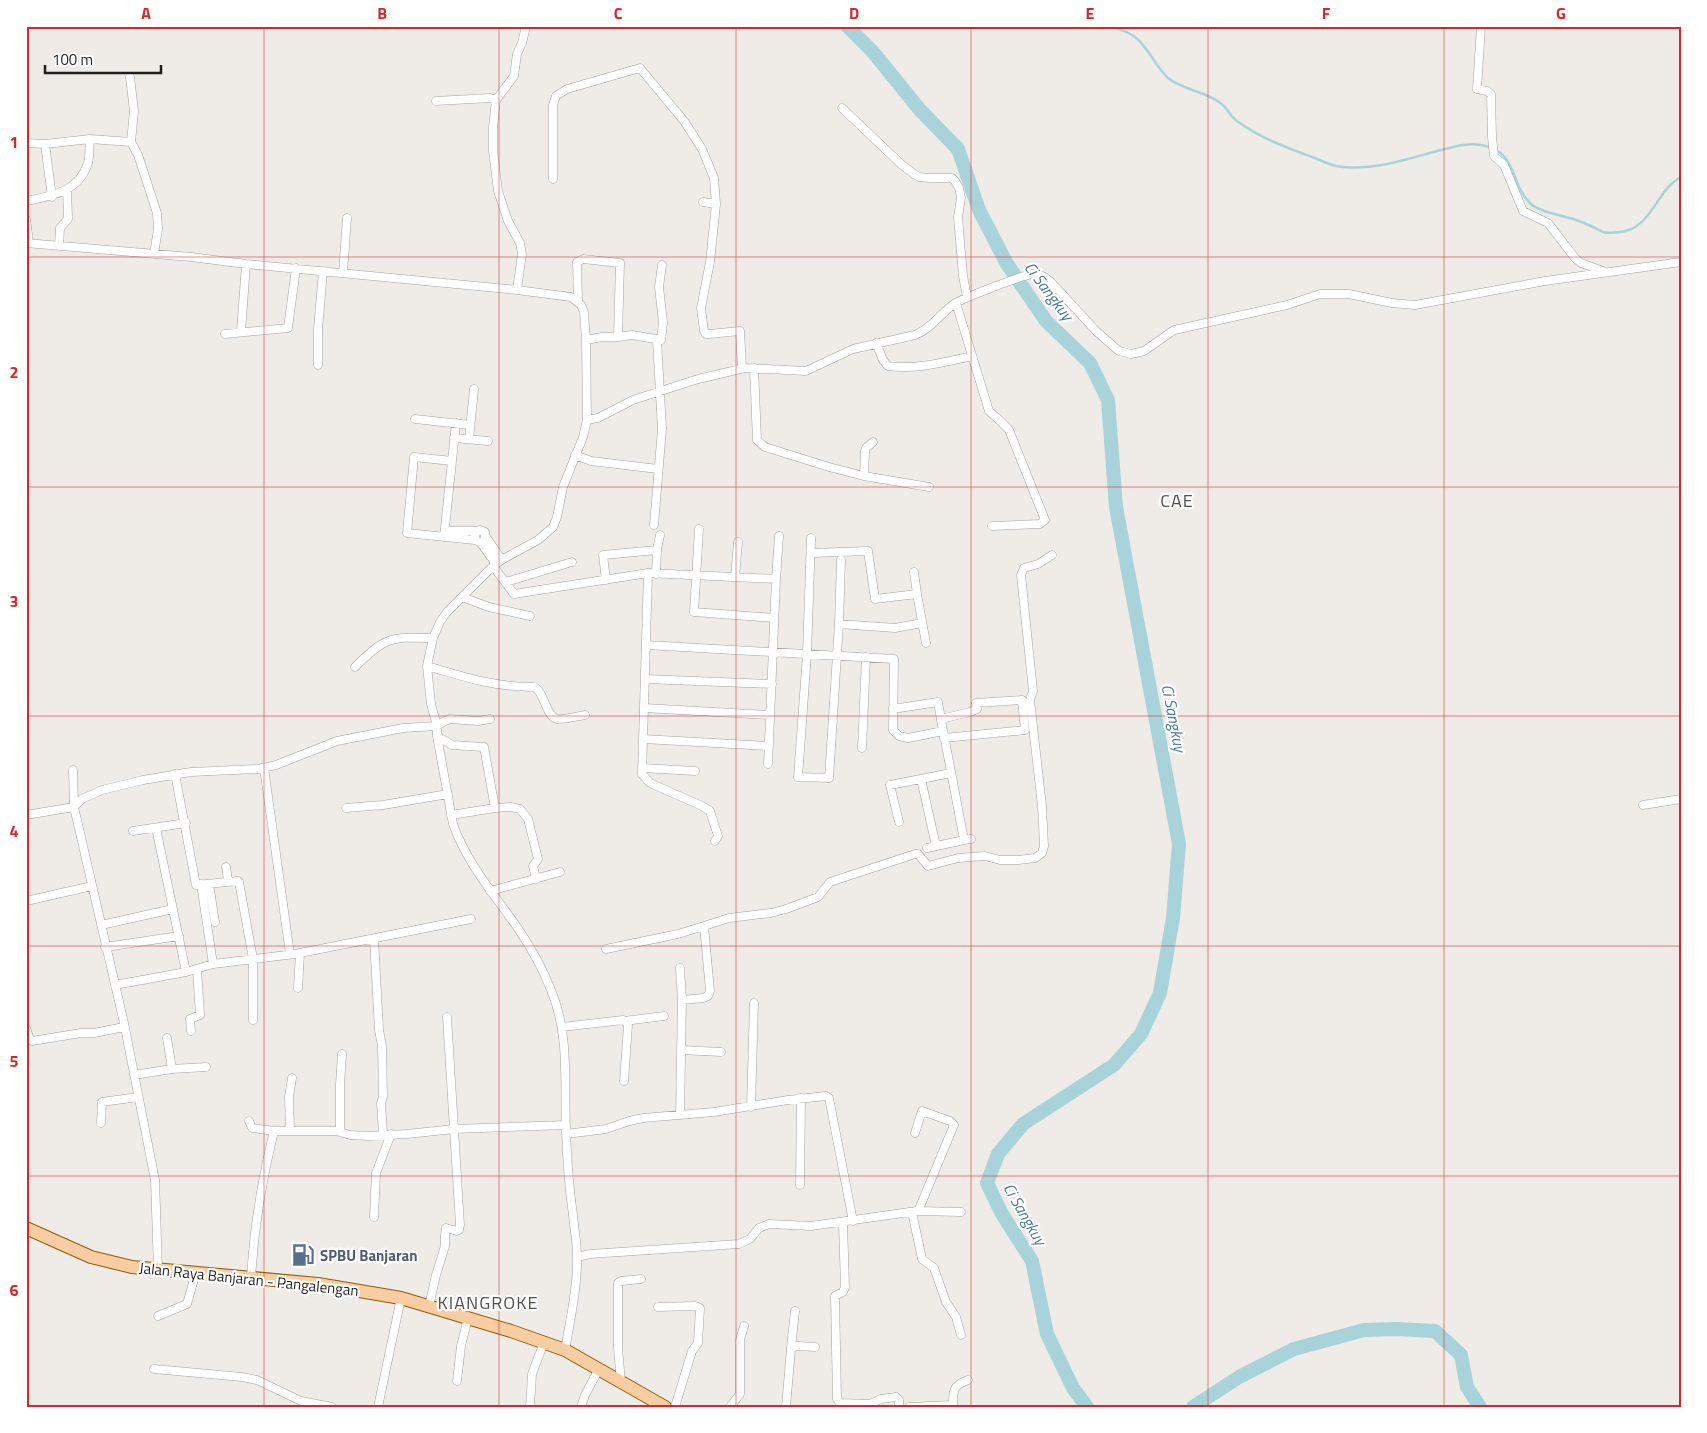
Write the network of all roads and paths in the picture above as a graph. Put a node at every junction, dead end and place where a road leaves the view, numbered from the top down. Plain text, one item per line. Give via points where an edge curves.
1 (526, 26) edge
2 (1481, 26) edge
3 (130, 77) dead end
4 (1467, 89) dead end
5 (1476, 90) junction
6 (496, 100) junction
7 (436, 101) dead end
8 (842, 108) dead end
9 (90, 139) junction
10 (131, 142) junction
11 (26, 143) edge
12 (45, 144) junction
13 (553, 179) dead end
14 (67, 189) junction
15 (52, 196) junction
16 (26, 201) edge
17 (703, 202) dead end
18 (716, 204) junction
19 (347, 218) dead end
20 (26, 219) edge
21 (28, 243) edge
22 (59, 246) junction
23 (154, 254) junction
24 (1681, 262) edge
25 (246, 264) junction
26 (662, 265) dead end
27 (296, 268) junction
28 (323, 271) junction
29 (1605, 272) junction
30 (344, 273) junction
31 (517, 290) junction
32 (967, 297) junction
33 (578, 301) junction
34 (956, 303) junction
35 (241, 332) junction
36 (226, 334) dead end
37 (618, 337) junction
38 (586, 340) junction
39 (657, 340) junction
40 (876, 343) junction
41 (972, 356) junction
42 (318, 365) dead end
43 (742, 368) junction
44 (754, 368) junction
45 (474, 389) dead end
46 (660, 392) junction
47 (415, 419) dead end
48 (587, 420) junction
49 (456, 423) junction
50 (470, 424) junction
51 (454, 438) junction
52 (469, 439) junction
53 (488, 441) dead end
54 (873, 442) dead end
55 (575, 455) junction
56 (452, 461) junction
57 (658, 469) junction
58 (864, 476) junction
59 (929, 487) dead end
60 (654, 525) dead end
61 (992, 526) dead end
62 (699, 529) dead end
63 (445, 534) junction
64 (660, 535) dead end
65 (779, 536) dead end
66 (811, 538) dead end
67 (480, 540) junction
68 (738, 542) dead end
69 (658, 550) junction
70 (810, 553) junction
71 (1052, 555) dead end
72 (841, 560) dead end
73 (572, 562) dead end
74 (497, 563) junction
75 (914, 572) dead end
76 (652, 574) junction
77 (695, 575) junction
78 (735, 577) junction
79 (776, 579) junction
80 (606, 580) junction
81 (506, 582) junction
82 (917, 594) junction
83 (462, 597) junction
84 (530, 616) dead end
85 (774, 618) junction
86 (839, 624) junction
87 (922, 624) junction
88 (433, 638) junction
89 (926, 643) dead end
90 (646, 646) junction
91 (773, 651) junction
92 (807, 654) junction
93 (836, 656) junction
94 (866, 657) junction
95 (426, 666) junction
96 (355, 667) dead end
97 (645, 678) junction
98 (772, 684) junction
99 (644, 708) junction
100 (894, 709) junction
101 (585, 715) dead end
102 (770, 715) junction
103 (490, 719) dead end
104 (941, 719) junction
105 (437, 726) junction
106 (943, 734) junction
107 (437, 736) junction
108 (643, 738) junction
109 (768, 746) junction
110 (862, 748) dead end
111 (768, 764) dead end
112 (264, 768) junction
113 (642, 768) junction
114 (73, 770) dead end
115 (695, 771) dead end
116 (951, 773) junction
117 (175, 774) junction
118 (921, 779) junction
119 (448, 794) junction
120 (1681, 798) edge
121 (1643, 805) dead end
122 (74, 807) junction
123 (346, 808) dead end
124 (495, 808) junction
125 (26, 815) edge
126 (452, 815) junction
127 (898, 822) dead end
128 (186, 823) junction
129 (156, 828) junction
130 (133, 831) dead end
131 (715, 841) dead end
132 (936, 846) junction
133 (927, 848) dead end
134 (226, 867) dead end
135 (560, 872) dead end
136 (536, 879) junction
137 (228, 881) junction
138 (205, 884) junction
139 (92, 886) junction
140 (490, 891) junction
141 (26, 901) edge
142 (173, 909) junction
143 (472, 919) dead end
144 (215, 922) dead end
145 (101, 925) junction
146 (704, 926) junction
147 (178, 936) junction
148 (374, 939) junction
149 (106, 947) junction
150 (606, 949) dead end
151 (300, 953) junction
152 (290, 954) junction
153 (253, 959) junction
154 (213, 964) junction
155 (680, 968) dead end
156 (197, 969) junction
157 (186, 972) junction
158 (115, 985) junction
159 (298, 988) dead end
160 (682, 1000) junction
161 (754, 1003) dead end
162 (664, 1016) dead end
163 (447, 1017) dead end
164 (253, 1020) dead end
165 (624, 1021) junction
166 (124, 1027) junction
167 (562, 1027) junction
168 (26, 1028) edge
169 (191, 1031) dead end
170 (166, 1038) dead end
171 (681, 1050) junction
172 (721, 1052) dead end
173 (342, 1054) dead end
174 (206, 1067) dead end
175 (172, 1069) junction
176 (134, 1075) junction
177 (292, 1078) dead end
178 (624, 1081) dead end
179 (138, 1097) junction
180 (801, 1098) junction
181 (751, 1107) junction
182 (680, 1114) junction
183 (249, 1121) dead end
184 (101, 1123) dead end
185 (566, 1129) junction
186 (290, 1130) junction
187 (454, 1130) junction
188 (274, 1131) junction
189 (340, 1132) junction
190 (915, 1133) dead end
191 (387, 1135) junction
192 (800, 1184) dead end
193 (914, 1211) junction
194 (960, 1212) dead end
195 (374, 1217) dead end
196 (853, 1222) junction
197 (843, 1223) junction
198 (26, 1228) edge
199 (577, 1257) junction
200 (158, 1269) junction
201 (196, 1272) junction
202 (250, 1278) junction
203 (641, 1279) dead end
204 (401, 1298) junction
205 (429, 1306) junction
206 (658, 1307) dead end
207 (795, 1311) dead end
208 (158, 1316) dead end
209 (468, 1318) junction
210 (744, 1326) dead end
211 (962, 1335) dead end
212 (544, 1342) junction
213 (815, 1347) dead end
214 (791, 1348) junction
215 (565, 1350) junction
216 (154, 1369) dead end
217 (599, 1369) junction
218 (968, 1380) dead end
219 (457, 1381) dead end
220 (621, 1382) junction
221 (840, 1405) edge
222 (953, 1406) edge
223 (332, 1407) edge
224 (378, 1407) edge
225 (530, 1407) edge
226 (581, 1407) edge
227 (665, 1407) edge
228 (675, 1407) edge
229 (730, 1407) edge
230 (786, 1407) edge
231 (899, 1407) edge
232 (909, 1407) edge

1 - 6 street via 514,76
2 - 5 street
3 - 10 street via 134,111
4 - 5 street
5 - 29 street via 1491,94 1494,156 1504,165 1523,211 1548,223 1581,263
6 - 7 street
6 - 31 street via 493,127 495,174 502,205 520,243 522,254
8 - 32 street via 914,174 955,181 961,198 958,217
9 - 10 street
9 - 12 street
9 - 14 street via 88,162 78,182
10 - 23 street via 157,213
11 - 12 street
12 - 15 street
13 - 18 street via 553,105 556,96 566,89 640,68 702,148 714,178
14 - 15 street
14 - 22 street via 68,219 60,228
15 - 16 street
17 - 18 street
18 - 43 street via 701,308 702,322 706,334 740,331
19 - 30 street
20 - 21 street
21 - 22 street
22 - 23 street
23 - 25 street
24 - 29 street
25 - 27 street
25 - 35 street
26 - 39 street via 659,290 663,323 661,339
27 - 28 street
27 - 35 street via 288,328
28 - 30 street
28 - 42 street
29 - 32 street via 1415,305 1348,294 1320,294 1287,305 1174,330 1144,352 1131,354 1119,351 1096,331 1042,275 1033,274
30 - 31 street
31 - 33 street via 571,297
32 - 34 street
33 - 37 street via 579,260 620,263
33 - 38 street via 584,312
34 - 40 street via 923,331
34 - 41 street
35 - 36 street
37 - 38 street
37 - 39 street via 638,335
38 - 48 street
39 - 46 street
40 - 41 street via 883,360 888,366 895,367 915,368
40 - 44 street via 853,349 806,371
41 - 61 street via 989,411 1009,430 1044,520 1040,524
43 - 44 street
43 - 46 street
44 - 58 street via 757,440 760,444 783,454
45 - 50 street
46 - 48 street
46 - 57 street via 662,429
47 - 49 street
48 - 55 street
49 - 50 street
49 - 51 street
50 - 52 street
51 - 52 street
51 - 56 street
52 - 53 street
54 - 58 street via 865,451
55 - 57 street via 591,461
55 - 74 street via 553,527 538,540
56 - 63 street
56 - 63 street via 414,457 407,533
57 - 60 street
58 - 59 street
62 - 77 street
63 - 67 street
63 - 67 street via 485,532
64 - 69 street
65 - 79 street
66 - 70 street
67 - 74 street
68 - 78 street
69 - 76 street
69 - 80 street via 603,555
70 - 82 street via 868,551 875,599
70 - 92 street
71 - 146 street via 1024,568 1021,575 1042,806 1042,853 1035,858 1018,860 985,856 958,858 928,866 915,854 830,882 818,897 771,913 729,918
72 - 86 street
73 - 81 street
74 - 81 street
74 - 83 street
75 - 82 street
76 - 77 street
76 - 80 street
76 - 90 street
77 - 78 street
77 - 85 street via 694,612
78 - 79 street
79 - 85 street
80 - 81 street via 514,594
82 - 87 street
83 - 84 street
83 - 88 street via 444,617
85 - 91 street
86 - 87 street via 895,628
86 - 93 street
87 - 89 street
88 - 95 street
88 - 96 street via 394,638 371,650
90 - 91 street
90 - 97 street
91 - 92 street
91 - 98 street
92 - 93 street
92 - 93 street via 798,777 829,778
93 - 94 street
94 - 100 street via 894,659
94 - 110 street
95 - 101 street via 487,684 534,687 557,719
95 - 105 street
97 - 98 street
97 - 99 street
98 - 102 street
99 - 102 street
99 - 108 street
100 - 104 street via 938,702
100 - 106 street via 893,730 900,736
102 - 109 street
103 - 105 street via 450,719
104 - 106 street
104 - 106 street via 977,709 976,703 1022,700 1025,730
105 - 107 street
105 - 112 street via 403,728 337,741
106 - 116 street
107 - 119 street
107 - 124 street via 452,745 484,747
108 - 109 street
108 - 113 street
109 - 111 street
112 - 117 street
112 - 152 street
113 - 115 street
113 - 131 street via 642,774 650,783 710,811 718,836
114 - 122 street
116 - 118 street
116 - 132 street via 968,839
117 - 122 street via 111,787 85,798
117 - 128 street
118 - 127 street via 890,785
118 - 132 street
119 - 123 street
119 - 126 street
120 - 121 street
122 - 125 street
122 - 139 street
124 - 126 street
124 - 136 street via 520,809 526,815 538,859 533,866
126 - 140 street via 464,851
128 - 129 street
128 - 138 street via 196,885
129 - 130 street
129 - 142 street
132 - 133 street
134 - 137 street
135 - 136 street
136 - 140 street
137 - 138 street
137 - 153 street via 239,882
138 - 144 street
138 - 154 street
139 - 141 street
139 - 145 street
140 - 167 street via 533,952 552,990
142 - 145 street
142 - 147 street
143 - 148 street
145 - 149 street
146 - 150 street via 643,943
146 - 160 street via 710,991 703,998
147 - 149 street
147 - 157 street
148 - 151 street
148 - 191 street via 382,1046 381,1104
149 - 158 street
151 - 152 street
151 - 159 street
152 - 153 street
153 - 154 street
153 - 164 street
154 - 156 street
155 - 160 street
156 - 157 street
156 - 169 street via 200,1015 190,1019
157 - 158 street
158 - 166 street
160 - 171 street
161 - 181 street
162 - 165 street
163 - 187 street
165 - 167 street
165 - 178 street via 628,1025
166 - 168 street via 32,1041
166 - 176 street
167 - 185 street
170 - 175 street
171 - 172 street
171 - 182 street
173 - 189 street
174 - 175 street
175 - 176 street
176 - 179 street
177 - 186 street
179 - 184 street via 102,1102
179 - 200 street via 155,1180
180 - 181 street
180 - 192 street
180 - 196 street via 822,1095 828,1098
181 - 182 street
182 - 185 street via 629,1120 606,1129
183 - 188 street via 252,1128
185 - 187 street
185 - 199 street
186 - 188 street
186 - 189 street
187 - 191 street
187 - 205 street via 460,1225 457,1231 446,1228 446,1246
188 - 202 street via 265,1170
189 - 191 street
190 - 193 street via 922,1111 954,1125 919,1209
191 - 195 street via 377,1166
193 - 194 street
193 - 196 street
193 - 211 street via 922,1259 934,1268
196 - 197 street
197 - 199 street via 811,1226 769,1224 739,1244
197 - 221 street via 845,1287 836,1295 835,1303 836,1399
198 - 200 main road, Jalan Raya Banjaran - Pangalengan via 101,1261
199 - 215 street
200 - 201 main road, Jalan Raya Banjaran - Pangalengan
201 - 202 main road, Jalan Raya Banjaran - Pangalengan
201 - 208 street via 187,1304
202 - 204 main road, Jalan Raya Banjaran - Pangalengan via 344,1287
203 - 220 street via 618,1283
204 - 205 main road, Jalan Raya Banjaran - Pangalengan
204 - 224 street
205 - 209 main road, Jalan Raya Banjaran - Pangalengan
206 - 228 street via 700,1308 698,1343 692,1351
207 - 214 street
209 - 212 main road, Jalan Raya Banjaran - Pangalengan
209 - 219 street
210 - 229 street via 740,1340 740,1394
212 - 215 main road, Jalan Raya Banjaran - Pangalengan
212 - 225 street via 532,1374
213 - 214 street
214 - 230 street
215 - 217 main road, Jalan Raya Banjaran - Pangalengan
216 - 223 street via 257,1380 301,1401
217 - 220 main road, Jalan Raya Banjaran - Pangalengan
217 - 226 street
218 - 222 street via 956,1386
220 - 227 main road, Jalan Raya Banjaran - Pangalengan
221 - 231 street via 870,1404 891,1396 898,1398
222 - 232 street

